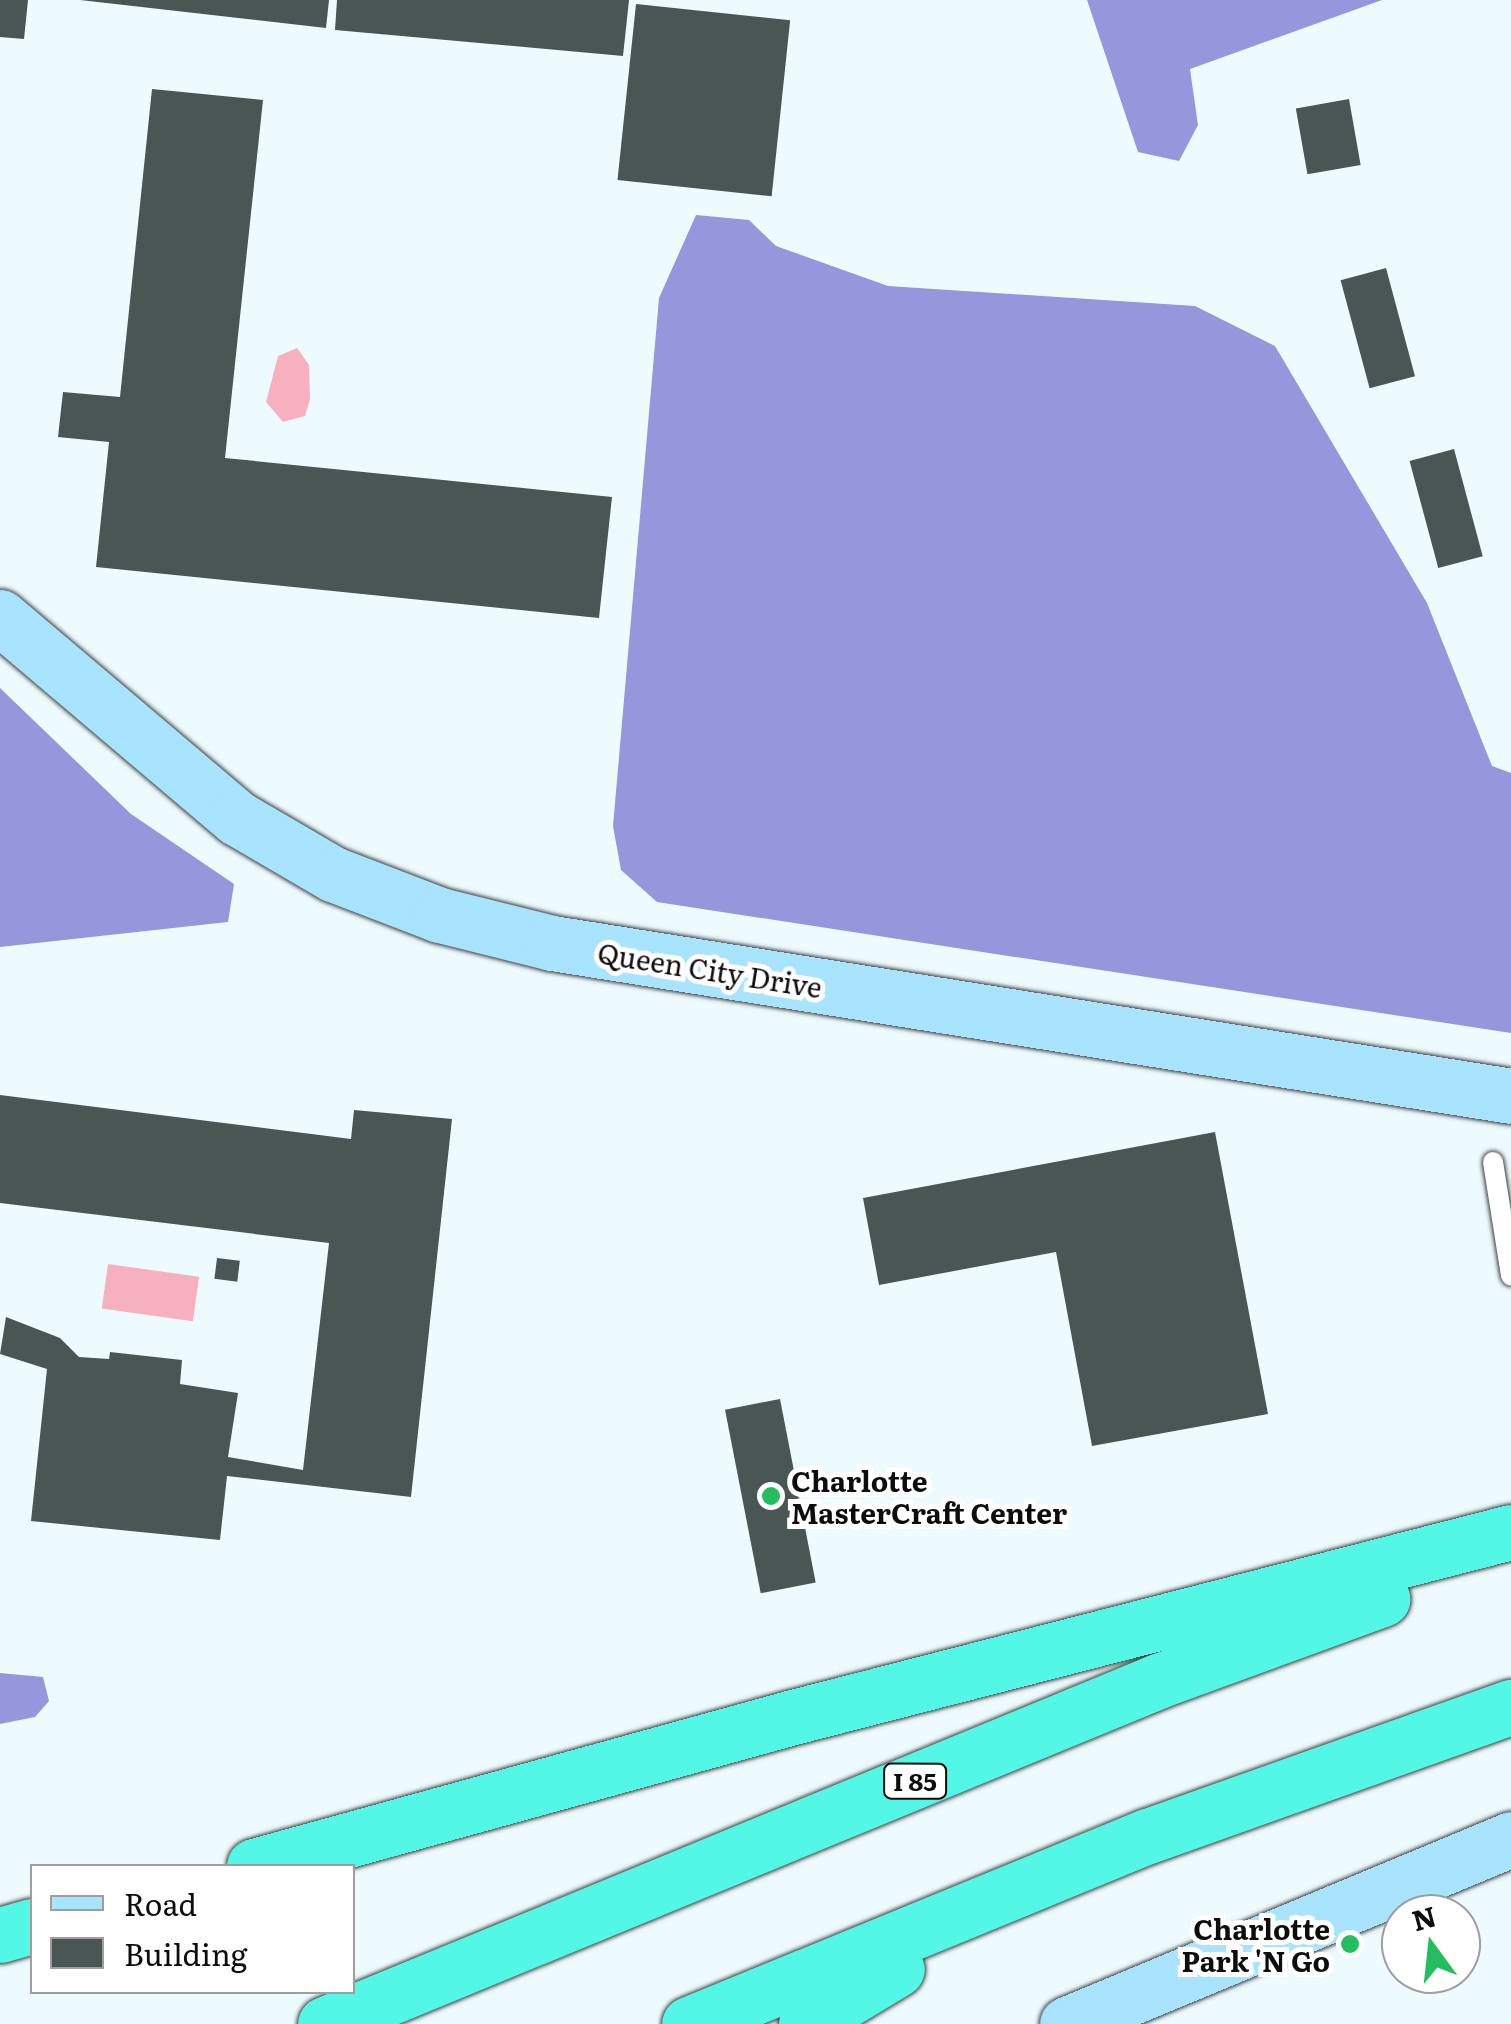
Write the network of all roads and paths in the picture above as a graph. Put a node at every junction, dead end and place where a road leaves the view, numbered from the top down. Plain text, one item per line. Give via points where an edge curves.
1 (0, 617) edge
2 (1511, 1096) edge
3 (1492, 1162) dead end
4 (1511, 1276) edge
5 (1511, 1532) edge
6 (1511, 1551) edge
7 (1511, 1707) edge
8 (1511, 1838) edge
9 (261, 1864) edge
10 (1042, 1882) junction
11 (30, 1927) edge
12 (0, 1935) edge
13 (325, 2024) edge
14 (689, 2024) edge
15 (806, 2024) edge
16 (1067, 2024) edge

1 - 2 street, Queen City Drive via 238,818 333,874 440,915 563,946
3 - 4 lane
5 - 9 highway via 793,1717
6 - 13 highway, I 85 via 1158,1681
7 - 10 highway via 1148,1836
8 - 16 street
10 - 14 highway
10 - 15 highway
11 - 12 highway

